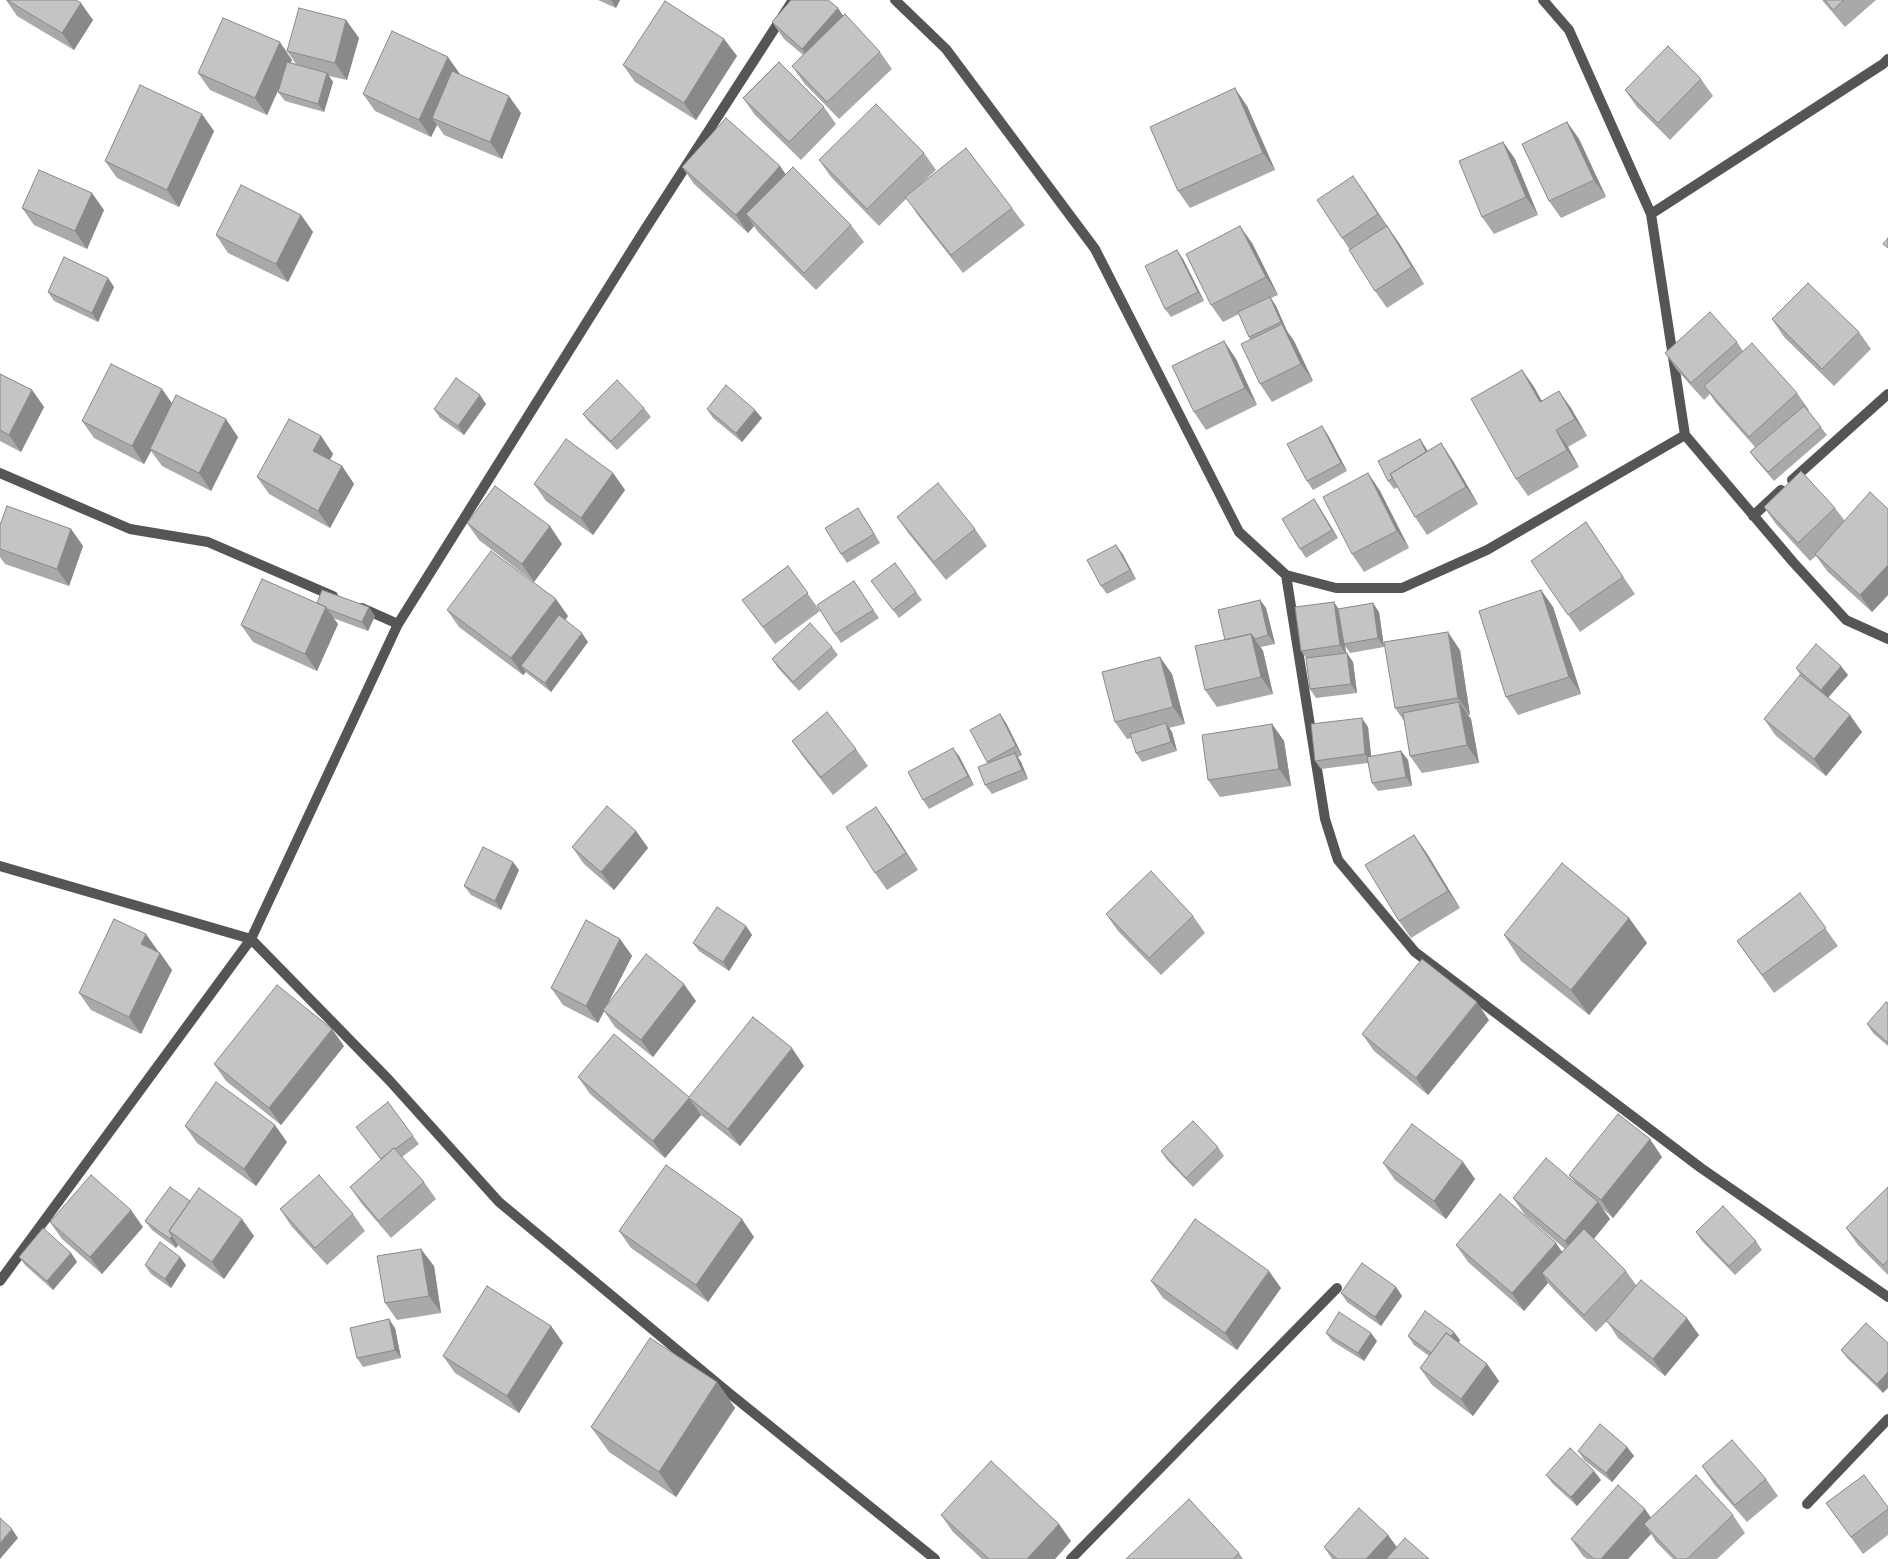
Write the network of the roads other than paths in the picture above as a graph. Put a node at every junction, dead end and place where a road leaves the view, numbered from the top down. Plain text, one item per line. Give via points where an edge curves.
1 (793, 0) edge
2 (895, 0) edge
3 (1543, 0) edge
4 (1888, 58) edge
5 (1651, 214) junction
6 (1888, 394) edge
7 (1685, 436) junction
8 (0, 473) edge
9 (1753, 516) junction
10 (1286, 575) junction
11 (398, 624) junction
12 (1888, 639) edge
13 (0, 866) edge
14 (251, 939) junction
15 (0, 1281) edge
16 (1337, 1288) dead end
17 (1888, 1297) edge
18 (1888, 1419) edge
19 (1807, 1504) dead end
20 (934, 1559) edge
21 (1071, 1559) edge

1 - 11 street
2 - 10 street via 946,49 1095,249 1238,532
3 - 5 street via 1569,30
4 - 5 street
5 - 7 street
6 - 9 street
7 - 9 street
7 - 10 street via 1487,550 1402,588 1336,588
8 - 11 street via 130,529 208,542
9 - 12 street via 1846,620
10 - 17 street via 1325,819 1338,860 1415,952 1701,1168
11 - 14 street
13 - 14 street
14 - 15 street
14 - 20 street via 389,1080 499,1202
16 - 21 street
18 - 19 street

